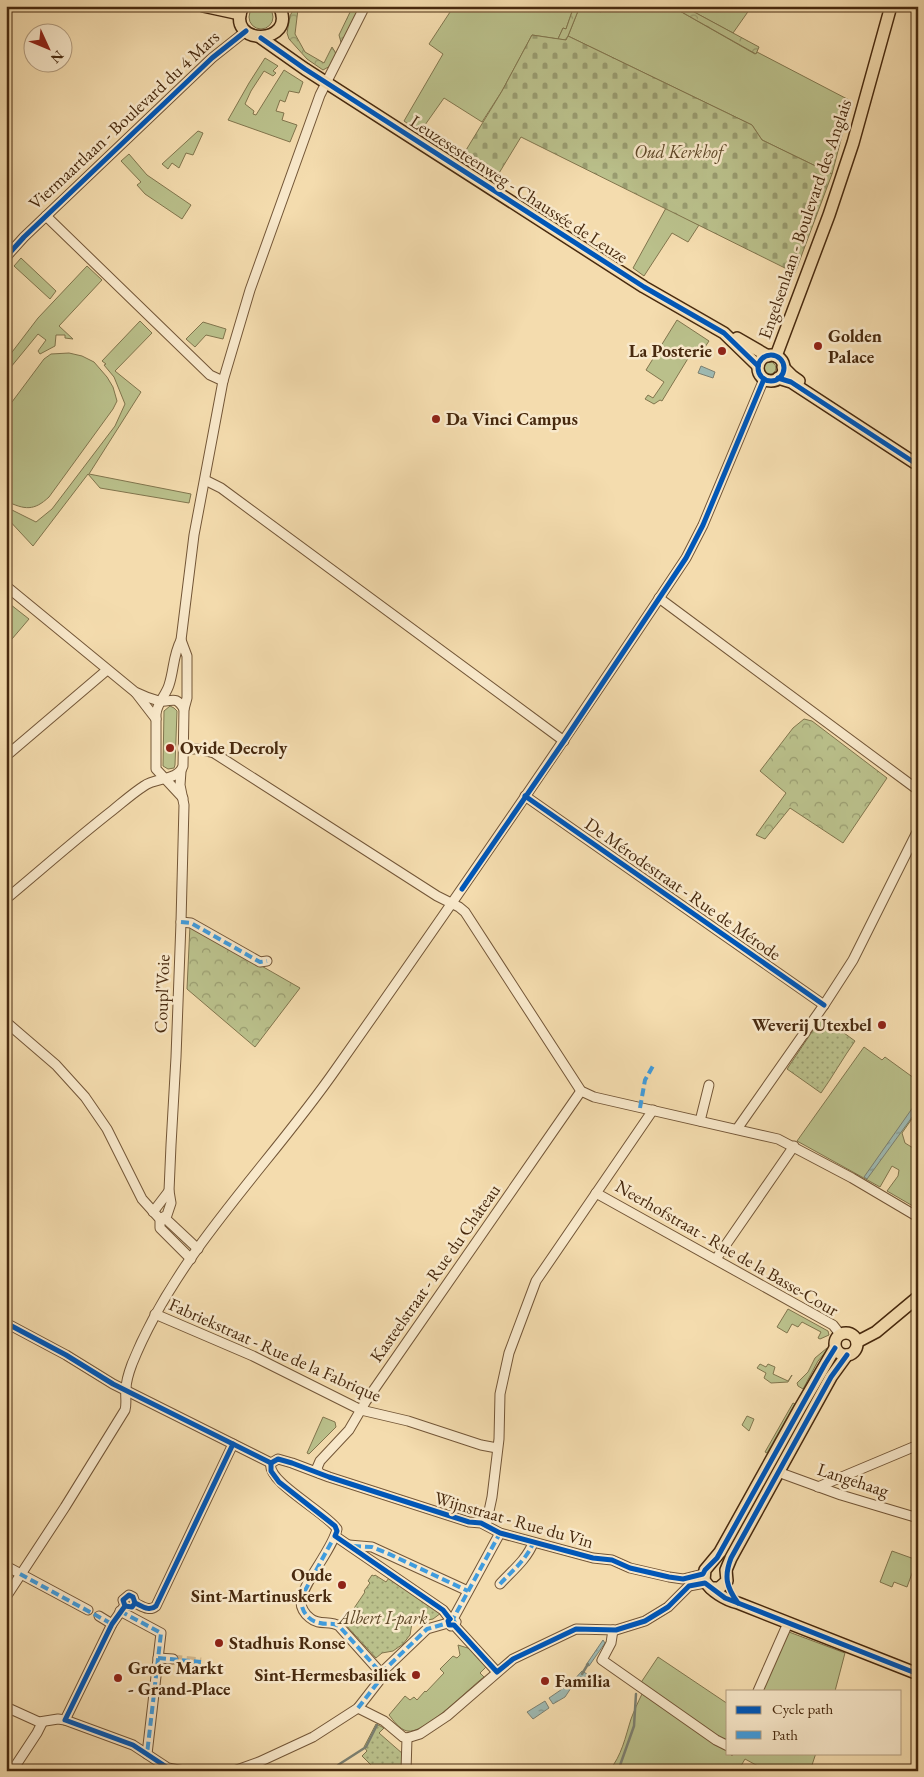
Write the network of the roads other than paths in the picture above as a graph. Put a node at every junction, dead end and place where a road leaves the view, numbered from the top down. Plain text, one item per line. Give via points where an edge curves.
1 (203, 6) edge
2 (365, 6) edge
3 (891, 6) edge
4 (280, 7) edge
5 (242, 10) edge
6 (278, 30) junction
7 (246, 31) junction
8 (262, 38) junction
9 (293, 60) junction
10 (327, 82) junction
11 (46, 216) junction
12 (6, 257) edge
13 (724, 333) junction
14 (772, 356) junction
15 (758, 366) junction
16 (784, 367) junction
17 (778, 378) junction
18 (764, 379) junction
19 (223, 381) junction
20 (918, 456) edge
21 (918, 465) edge
22 (205, 480) junction
23 (6, 586) edge
24 (659, 598) junction
25 (181, 640) junction
26 (107, 670) junction
27 (135, 692) junction
28 (162, 701) junction
29 (184, 709) junction
30 (156, 719) junction
31 (564, 740) junction
32 (184, 749) junction
33 (6, 756) edge
34 (181, 772) junction
35 (164, 777) junction
36 (918, 790) edge
37 (525, 796) junction
38 (183, 798) junction
39 (918, 830) edge
40 (6, 898) edge
41 (452, 903) junction
42 (181, 922) junction
43 (266, 961) dead end
44 (824, 1006) junction
45 (6, 1022) edge
46 (708, 1085) dead end
47 (581, 1091) junction
48 (654, 1110) junction
49 (700, 1121) junction
50 (737, 1129) junction
51 (794, 1146) junction
52 (596, 1193) junction
53 (156, 1216) junction
54 (918, 1217) edge
55 (198, 1249) junction
56 (190, 1259) junction
57 (716, 1259) junction
58 (918, 1296) edge
59 (155, 1314) junction
60 (6, 1322) edge
61 (840, 1334) junction
62 (858, 1342) junction
63 (836, 1348) junction
64 (847, 1355) junction
65 (126, 1389) junction
66 (361, 1410) junction
67 (233, 1444) junction
68 (918, 1445) edge
69 (497, 1448) junction
70 (271, 1463) junction
71 (778, 1472) junction
72 (319, 1473) junction
73 (818, 1487) junction
74 (918, 1518) edge
75 (486, 1525) junction
76 (500, 1533) junction
77 (335, 1536) junction
78 (533, 1542) junction
79 (348, 1545) junction
80 (711, 1565) junction
81 (6, 1566) edge
82 (20, 1574) junction
83 (726, 1576) junction
84 (707, 1582) junction
85 (500, 1584) dead end
86 (468, 1591) junction
87 (6, 1597) edge
88 (738, 1603) junction
89 (123, 1609) junction
90 (88, 1610) dead end
91 (99, 1616) dead end
92 (788, 1623) junction
93 (112, 1624) junction
94 (453, 1624) junction
95 (612, 1630) junction
96 (158, 1658) junction
97 (173, 1659) tunnel mouth
98 (497, 1672) junction
99 (381, 1673) junction
100 (918, 1674) edge
101 (758, 1690) edge
102 (6, 1707) edge
103 (358, 1708) junction
104 (65, 1720) junction
105 (42, 1723) junction
106 (407, 1738) junction
107 (726, 1745) edge
108 (146, 1754) junction
109 (12, 1771) edge
110 (184, 1771) edge
111 (234, 1771) edge
112 (406, 1771) edge

1 - 5 main road
2 - 10 street
3 - 14 main road, Engelsenlaan - Boulevard des Anglais via 853,143 829,215
4 - 6 main road via 282,18
5 - 7 main road via 241,24
6 - 8 main road
6 - 9 main road, Leuzesesteenweg - Chaussée de Leuze via 279,38
7 - 8 main road, Leuzesesteenweg - Chaussée de Leuze
7 - 11 street, Viermaartlaan - Boulevard du 4 Mars via 212,58
8 - 9 main road, Leuzesesteenweg - Chaussée de Leuze
9 - 10 main road, Leuzesesteenweg - Chaussée de Leuze
10 - 13 main road, Leuzesesteenweg - Chaussée de Leuze via 644,287
10 - 19 street via 250,290
11 - 12 street, Viermaartlaan - Boulevard du 4 Mars
11 - 19 street via 210,375
13 - 14 main road, Leuzesesteenweg - Chaussée de Leuze
13 - 15 main road, Leuzesesteenweg - Chaussée de Leuze
14 - 15 main road via 761,360
14 - 16 main road
15 - 18 main road
16 - 17 main road
16 - 20 main road via 792,376
17 - 18 main road
17 - 21 main road via 791,382
18 - 24 street via 703,525
19 - 22 street
22 - 25 street via 194,535
22 - 31 street via 221,488
23 - 26 street
24 - 31 street
24 - 36 street
25 - 28 street
25 - 29 street, Coupl'Voie via 187,656
26 - 27 street
26 - 33 street
27 - 28 street
27 - 30 street
28 - 29 street via 175,700
28 - 30 street
29 - 32 street, Coupl'Voie
30 - 35 street via 155,765
31 - 37 street
32 - 34 street, Coupl'Voie
32 - 41 street via 214,753
34 - 35 street
34 - 38 street, Coupl'Voie
35 - 38 street
35 - 40 street via 145,785
37 - 41 street
37 - 44 street, De Mérodestraat - Rue de Mérode
38 - 42 street, Coupl'Voie
39 - 44 street via 852,960
41 - 47 street via 465,912
41 - 55 street via 310,1106
42 - 43 street via 191,923 260,962
42 - 53 street, Coupl'Voie via 169,1192
44 - 50 street
45 - 53 street via 56,1065 85,1097 107,1129 142,1199
46 - 49 street
47 - 48 street via 594,1097
47 - 66 street, Kasteelstraat - Rue du Château
48 - 49 street
48 - 52 street
49 - 50 street
50 - 51 street
51 - 54 street
51 - 57 street
52 - 57 street, Neerhofstraat - Rue de la Basse-Cour
52 - 69 street via 536,1281 509,1353 500,1394
53 - 55 street via 167,1220
53 - 56 street via 160,1228
55 - 56 street
56 - 59 street
57 - 61 street, Neerhofstraat - Rue de la Basse-Cour via 834,1325
58 - 62 main road via 876,1332
59 - 65 street via 132,1364
59 - 66 street, Fabriekstraat - Rue de la Fabrique via 274,1366
60 - 65 street
61 - 62 main road via 851,1333
61 - 63 main road
62 - 64 main road via 854,1352
63 - 64 main road via 842,1355
63 - 80 main road
64 - 71 main road via 831,1377
65 - 67 street
65 - 82 street via 127,1406 118,1422
66 - 69 street, Fabriekstraat - Rue de la Fabrique
66 - 72 street, Kasteelstraat - Rue du Château via 349,1430 320,1461
67 - 70 street
67 - 89 street via 155,1607 150,1609 135,1603
68 - 73 street
69 - 75 street
70 - 72 street, Wijnstraat - Rue du Vin via 281,1460
70 - 77 street via 270,1470 279,1482 335,1526
71 - 73 street, Langehaag
71 - 83 main road via 731,1558
72 - 75 street, Wijnstraat - Rue du Vin
73 - 74 street, Langehaag
75 - 76 street, Wijnstraat - Rue du Vin
76 - 78 street, Wijnstraat - Rue du Vin
76 - 86 street
77 - 79 street
77 - 99 street via 302,1596 302,1608 314,1621 339,1626
78 - 84 street, Wijnstraat - Rue du Vin via 669,1577
78 - 85 street via 531,1549
79 - 86 street via 372,1547
79 - 94 street via 443,1610
80 - 83 main road via 718,1564
80 - 84 main road via 704,1570
81 - 82 street
82 - 87 street
82 - 90 street
83 - 84 main road via 719,1588
83 - 88 main road via 730,1592
84 - 88 main road via 730,1601
84 - 95 street via 689,1586 653,1617
86 - 94 street
88 - 92 main road
89 - 93 street
89 - 96 street via 161,1633
91 - 93 street
92 - 100 main road
92 - 101 street
93 - 104 street
94 - 98 street
94 - 99 street via 426,1628
95 - 98 street via 580,1628 571,1631 513,1659
95 - 107 street via 612,1640 602,1660
96 - 97 street
96 - 108 street
98 - 106 street via 447,1716 420,1734
99 - 103 street via 380,1681
102 - 105 street
103 - 106 street
103 - 111 street via 306,1740
104 - 105 street
104 - 108 street via 133,1745
105 - 109 street
106 - 112 street
108 - 110 street via 168,1768

